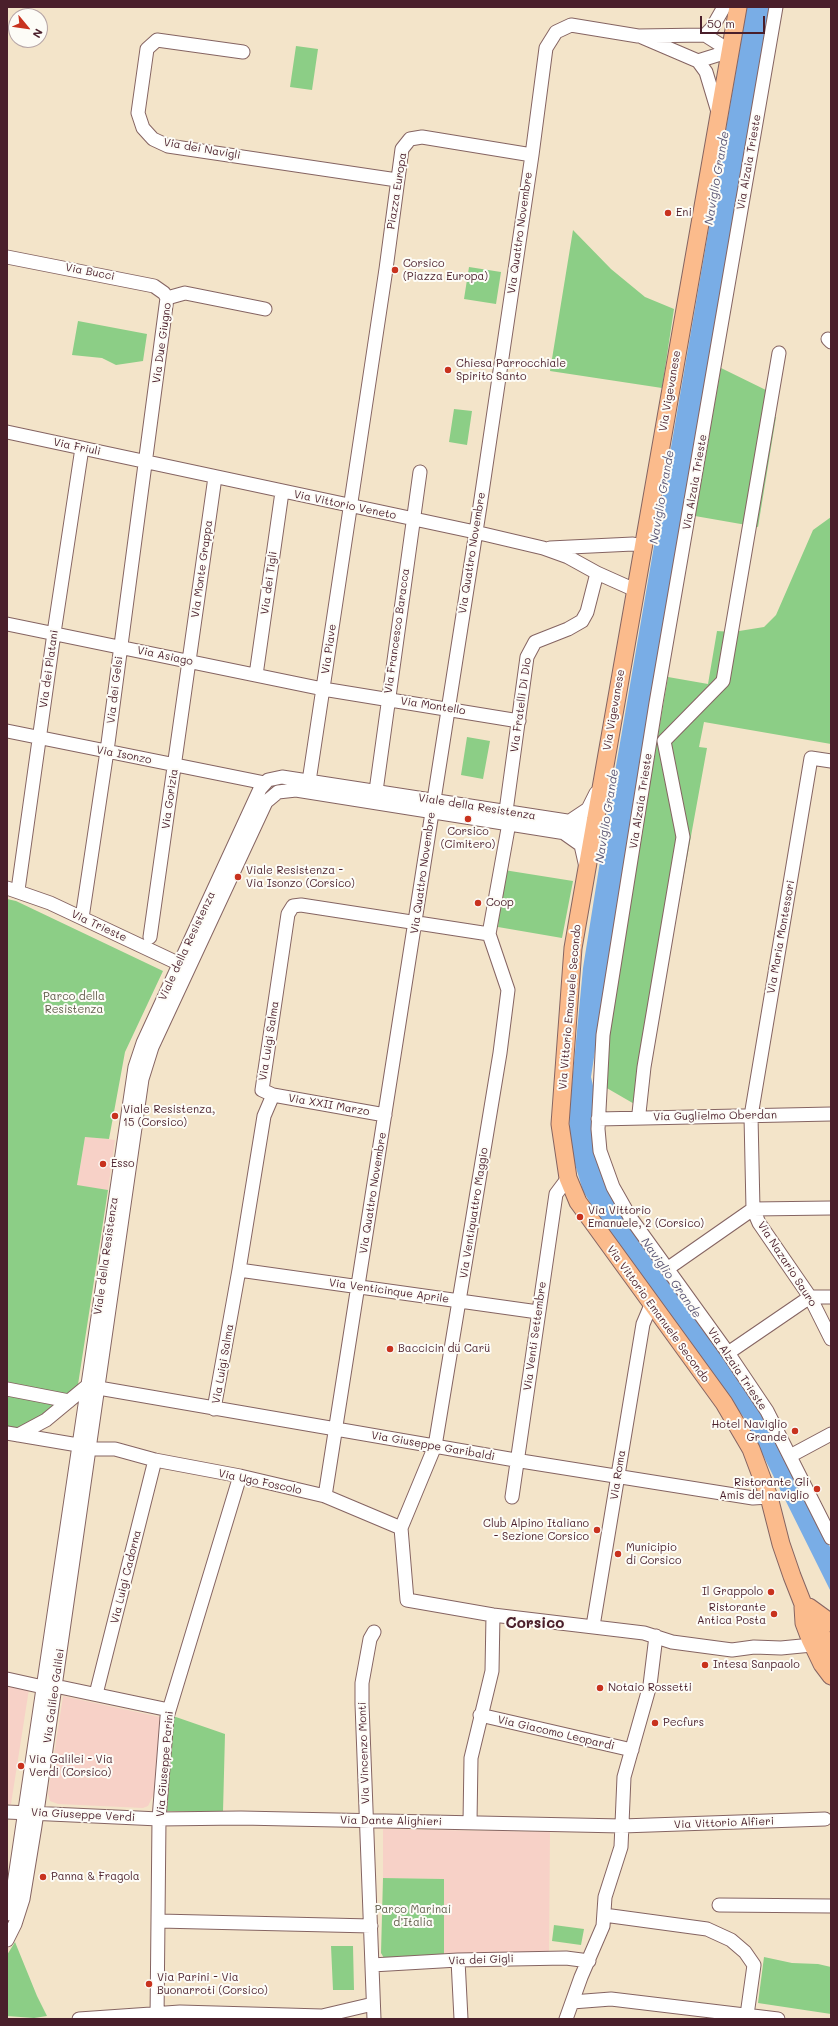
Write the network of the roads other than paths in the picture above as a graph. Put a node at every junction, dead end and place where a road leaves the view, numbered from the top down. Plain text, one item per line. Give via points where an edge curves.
1 (724, 7) edge
2 (738, 7) edge
3 (776, 7) edge
4 (705, 35) junction
5 (638, 36) junction
6 (730, 51) junction
7 (243, 52) dead end
8 (698, 61) junction
9 (719, 114) junction
10 (532, 155) junction
11 (397, 180) junction
12 (7, 256) edge
13 (167, 298) junction
14 (265, 309) dead end
15 (779, 353) dead end
16 (7, 432) edge
17 (82, 448) junction
18 (146, 462) junction
19 (420, 472) dead end
20 (215, 477) junction
21 (282, 492) junction
22 (350, 505) junction
23 (412, 519) junction
24 (475, 532) junction
25 (643, 546) junction
26 (543, 548) junction
27 (598, 573) junction
28 (635, 590) junction
29 (7, 624) edge
30 (54, 633) junction
31 (120, 647) junction
32 (189, 661) junction
33 (256, 675) junction
34 (323, 689) junction
35 (388, 699) junction
36 (447, 708) junction
37 (519, 720) junction
38 (7, 731) edge
39 (39, 737) junction
40 (107, 751) junction
41 (831, 761) edge
42 (175, 765) junction
43 (601, 780) junction
44 (264, 783) junction
45 (308, 786) junction
46 (376, 790) junction
47 (433, 805) junction
48 (507, 817) junction
49 (570, 821) junction
50 (561, 831) junction
51 (592, 831) junction
52 (586, 868) junction
53 (13, 889) edge
54 (82, 918) junction
55 (416, 923) junction
56 (489, 934) junction
57 (150, 936) dead end
58 (184, 967) junction
59 (273, 1095) junction
60 (639, 1113) dead end
61 (831, 1114) edge
62 (385, 1115) junction
63 (751, 1116) junction
64 (598, 1119) junction
65 (568, 1178) junction
66 (831, 1208) edge
67 (753, 1209) junction
68 (667, 1269) junction
69 (239, 1270) junction
70 (358, 1286) junction
71 (810, 1297) junction
72 (831, 1297) edge
73 (460, 1301) junction
74 (651, 1305) junction
75 (538, 1312) junction
76 (663, 1321) junction
77 (644, 1324) junction
78 (831, 1339) edge
79 (728, 1353) junction
80 (92, 1387) junction
81 (7, 1389) edge
82 (69, 1401) junction
83 (214, 1409) junction
84 (93, 1424) junction
85 (336, 1430) junction
86 (12, 1434) edge
87 (831, 1434) edge
88 (435, 1446) junction
89 (84, 1447) junction
90 (116, 1449) junction
91 (790, 1456) junction
92 (155, 1460) junction
93 (517, 1460) junction
94 (240, 1476) junction
95 (618, 1476) junction
96 (325, 1496) junction
97 (512, 1497) dead end
98 (769, 1497) junction
99 (401, 1528) junction
100 (831, 1538) edge
101 (803, 1604) junction
102 (493, 1615) junction
103 (831, 1623) edge
104 (593, 1626) junction
105 (374, 1632) dead end
106 (656, 1636) junction
107 (812, 1645) junction
108 (831, 1655) edge
109 (831, 1676) edge
110 (7, 1679) edge
111 (49, 1686) junction
112 (96, 1694) junction
113 (169, 1710) junction
114 (480, 1715) junction
115 (632, 1750) junction
116 (7, 1812) edge
117 (31, 1812) junction
118 (159, 1819) junction
119 (825, 1819) dead end
120 (367, 1821) junction
121 (470, 1822) junction
122 (622, 1826) junction
123 (719, 1905) dead end
124 (831, 1906) edge
125 (7, 1914) edge
126 (604, 1915) junction
127 (159, 1921) junction
128 (371, 1926) junction
129 (7, 1940) edge
130 (458, 1960) junction
131 (589, 1961) junction
132 (372, 1965) junction
133 (572, 2002) junction
134 (373, 2004) junction
135 (709, 2015) edge
136 (746, 2015) junction
137 (157, 2016) edge
138 (79, 2019) edge
139 (374, 2019) edge
140 (461, 2019) edge
141 (566, 2019) edge
142 (778, 2019) edge

1 - 4 street
2 - 6 main road, Via Vigevanese
3 - 64 street, Via Alzaia Trieste via 658,696 603,1035
4 - 5 street
4 - 6 street
5 - 8 street
5 - 10 street via 571,25 556,32 546,48
6 - 8 street
6 - 9 main road, Via Vigevanese
7 - 11 street, Via dei Navigli via 157,40 147,49 138,113 143,128 152,139 168,146
8 - 9 street via 706,72
9 - 25 main road, Via Vigevanese
10 - 11 street, Piazza Europa via 422,137 410,140 402,149
10 - 24 street, Via Quattro Novembre
11 - 22 street, Piazza Europa
12 - 13 street, Via Bucci via 154,286
13 - 14 street, Via Due Giugno via 185,293
13 - 18 street, Via Due Giugno
15 - 60 street via 722,681 664,741 683,837 644,1067
16 - 17 street, Via Friuli
17 - 18 street, Via Friuli
17 - 30 street, Via dei Platani
18 - 20 street, Via Vittorio Veneto
18 - 31 street, Via dei Gelsi
19 - 23 street, Via Francesco Baracca
20 - 21 street, Via Vittorio Veneto
20 - 32 street, Via Monte Grappa
21 - 22 street, Via Vittorio Veneto
21 - 33 street, Via dei Tigli
22 - 23 street, Via Vittorio Veneto
22 - 34 street, Via Piave
23 - 24 street, Via Vittorio Veneto
23 - 35 street, Via Francesco Baracca
24 - 26 street, Via Vittorio Veneto
24 - 36 street, Via Quattro Novembre
25 - 26 street, Via Vittorio Veneto via 633,544
25 - 28 main road, Via Vigevanese
26 - 27 street, Via Vittorio Veneto via 568,557
27 - 28 street, Via Vittorio Veneto
27 - 37 street, Via Fratelli Di Dio via 582,621 535,642 530,649
28 - 43 main road, Via Vigevanese
29 - 30 street, Via Asiago
30 - 31 street, Via Asiago
30 - 39 street, Via dei Platani
31 - 32 street, Via Asiago
31 - 40 street, Via dei Gelsi
32 - 33 street, Via Asiago
32 - 42 street, Via Gorizia
33 - 34 street, Via Asiago
34 - 35 street, Via Montello
34 - 45 street, Via Piave
35 - 36 street, Via Montello
35 - 46 street, Via Francesco Baracca
36 - 37 street, Via Montello
36 - 47 street, Via Quattro Novembre
37 - 48 street, Via Fratelli Di Dio
38 - 39 street, Via Isonzo
39 - 40 street, Via Isonzo
39 - 53 street, Via dei Platani
40 - 42 street, Via Isonzo
40 - 54 street, Via dei Gelsi
41 - 63 street, Via Maria Montessori via 811,758
42 - 44 street, Via Isonzo
42 - 57 street, Via Gorizia
43 - 49 street via 591,805
43 - 51 main road, Via Vigevanese
44 - 45 street, Viale della Resistenza via 278,777
44 - 58 street, Viale della Resistenza via 250,809
45 - 46 street, Viale della Resistenza
45 - 47 street, Viale della Resistenza
45 - 58 street, Viale della Resistenza via 274,794 266,802
46 - 47 street, Viale della Resistenza
47 - 48 street, Viale della Resistenza
47 - 55 street, Via Quattro Novembre
48 - 49 street, Viale della Resistenza
48 - 50 street, Viale della Resistenza
48 - 56 street, Via Ventiquattro Maggio
49 - 51 street, Viale della Resistenza
50 - 51 street, Viale della Resistenza
50 - 52 street via 581,846
51 - 52 main road, Via Vittorio Emanuele Secondo
52 - 65 main road, Via Vittorio Emanuele Secondo via 573,948 561,1110 561,1138
53 - 54 street, Via Trieste via 40,898
54 - 58 street, Via Trieste
55 - 56 street, Via Luigi Salma
55 - 59 street, Via Luigi Salma via 301,904 293,906 288,914 262,1090
55 - 62 street, Via Quattro Novembre
56 - 73 street, Via Ventiquattro Maggio via 508,990
58 - 80 street, Viale della Resistenza via 147,1062 137,1106 122,1178
59 - 62 street, Via XXII Marzo
59 - 69 street, Via Luigi Salma via 264,1116
61 - 63 street, Via Guglielmo Oberdan
62 - 70 street, Via Quattro Novembre
63 - 64 street, Via Guglielmo Oberdan
63 - 67 street, Via Nazario Sauro
64 - 68 street, Via Alzaia Trieste via 600,1151 613,1187 630,1217
65 - 74 main road, Via Vittorio Emanuele Secondo via 578,1202 590,1221
65 - 75 street, Via Venti Settembre via 556,1194
66 - 67 street
67 - 68 street
67 - 71 street, Via Nazario Sauro via 759,1222
68 - 79 street, Via Alzaia Trieste
69 - 70 street, Via Venticinque Aprile
69 - 83 street, Via Luigi Salma
70 - 73 street, Via Venticinque Aprile
70 - 85 street, Via Quattro Novembre
71 - 72 street
71 - 78 street, Via Nazario Sauro
71 - 79 street
73 - 75 street, Via Venticinque Aprile
73 - 88 street, Via Ventiquattro Maggio
74 - 76 main road, Via Vittorio Emanuele Secondo
74 - 77 street, Via Roma
75 - 93 street, Via Venti Settembre
76 - 77 street
76 - 98 main road, Via Vittorio Emanuele Secondo via 738,1425 751,1449
77 - 95 street, Via Roma
79 - 91 street, Via Alzaia Trieste via 767,1412
80 - 82 street, Via Ugo Foscolo
80 - 83 street, Via Giuseppe Garibaldi
80 - 84 street, Viale della Resistenza
80 - 89 street, Viale della Resistenza
81 - 82 street
82 - 86 street, Via Ugo Foscolo via 46,1420
83 - 85 street, Via Giuseppe Garibaldi
84 - 89 street, Viale della Resistenza
84 - 90 street, Via Ugo Foscolo via 97,1432
85 - 88 street, Via Giuseppe Garibaldi
85 - 96 street, Via Quattro Novembre
86 - 89 street, Via Ugo Foscolo
87 - 91 street
88 - 93 street, Via Giuseppe Garibaldi
88 - 99 street, Via Ventiquattro Maggio
89 - 90 street, Via Ugo Foscolo
89 - 111 street, Via Galileo Galilei
90 - 92 street, Via Ugo Foscolo
91 - 100 street, Via Alzaia Trieste
92 - 94 street, Via Ugo Foscolo
92 - 112 street, Via Luigi Cadorna
93 - 95 street, Via Giuseppe Garibaldi
93 - 97 street, Via Venti Settembre
94 - 96 street, Via Ugo Foscolo
94 - 113 street, Via Giuseppe Parini
95 - 98 street, Via Giuseppe Garibaldi via 753,1498
95 - 104 street, Via Roma
96 - 99 street, Via Ugo Foscolo
98 - 101 main road, Via Vittorio Emanuele Secondo via 785,1556
99 - 102 street, Via Ventiquattro Maggio via 407,1600
101 - 103 main road
101 - 107 main road, Via Vittorio Emanuele Secondo via 804,1623
101 - 108 main road, Via Vittorio Emanuele Secondo via 814,1618
102 - 104 street
102 - 114 street via 492,1671
104 - 106 street
105 - 120 street, Via Vincenzo Monti via 370,1639 362,1683
106 - 107 street via 672,1642 732,1650
106 - 115 street via 650,1685
107 - 109 main road, Via Vittorio Emanuele Secondo
110 - 111 street
111 - 112 street
111 - 117 street, Via Galileo Galilei
112 - 113 street
113 - 118 street, Via Giuseppe Parini
114 - 115 street, Via Giacomo Leopardi
114 - 121 street via 471,1758
115 - 122 street via 623,1788
116 - 117 street, Via Giuseppe Verdi
117 - 118 street, Via Giuseppe Verdi
117 - 125 street, Via Galileo Galilei
117 - 129 street, Via Galileo Galilei via 23,1899
118 - 120 street, Via Dante Alighieri via 231,1817
118 - 127 street, Via Giuseppe Parini
119 - 122 street, Via Vittorio Alfieri
120 - 121 street, Via Dante Alighieri
120 - 128 street, Via Vincenzo Monti
121 - 122 street, Via Dante Alighieri
122 - 126 street via 621,1847 605,1897
123 - 124 street
126 - 131 street via 604,1926
126 - 136 street via 706,1929 731,1940 745,1952 754,1965
127 - 128 street
127 - 137 street, Via Giuseppe Parini
128 - 132 street, Via Vincenzo Monti
130 - 131 street, Via dei Gigli via 566,1958
130 - 132 street, Via dei Gigli
130 - 140 street
131 - 133 street
132 - 134 street, Via Vincenzo Monti
133 - 135 street via 611,1999
133 - 141 street
134 - 137 street via 322,2016 180,2012
134 - 139 street, Via Vincenzo Monti
135 - 136 street
136 - 142 street
137 - 138 street

